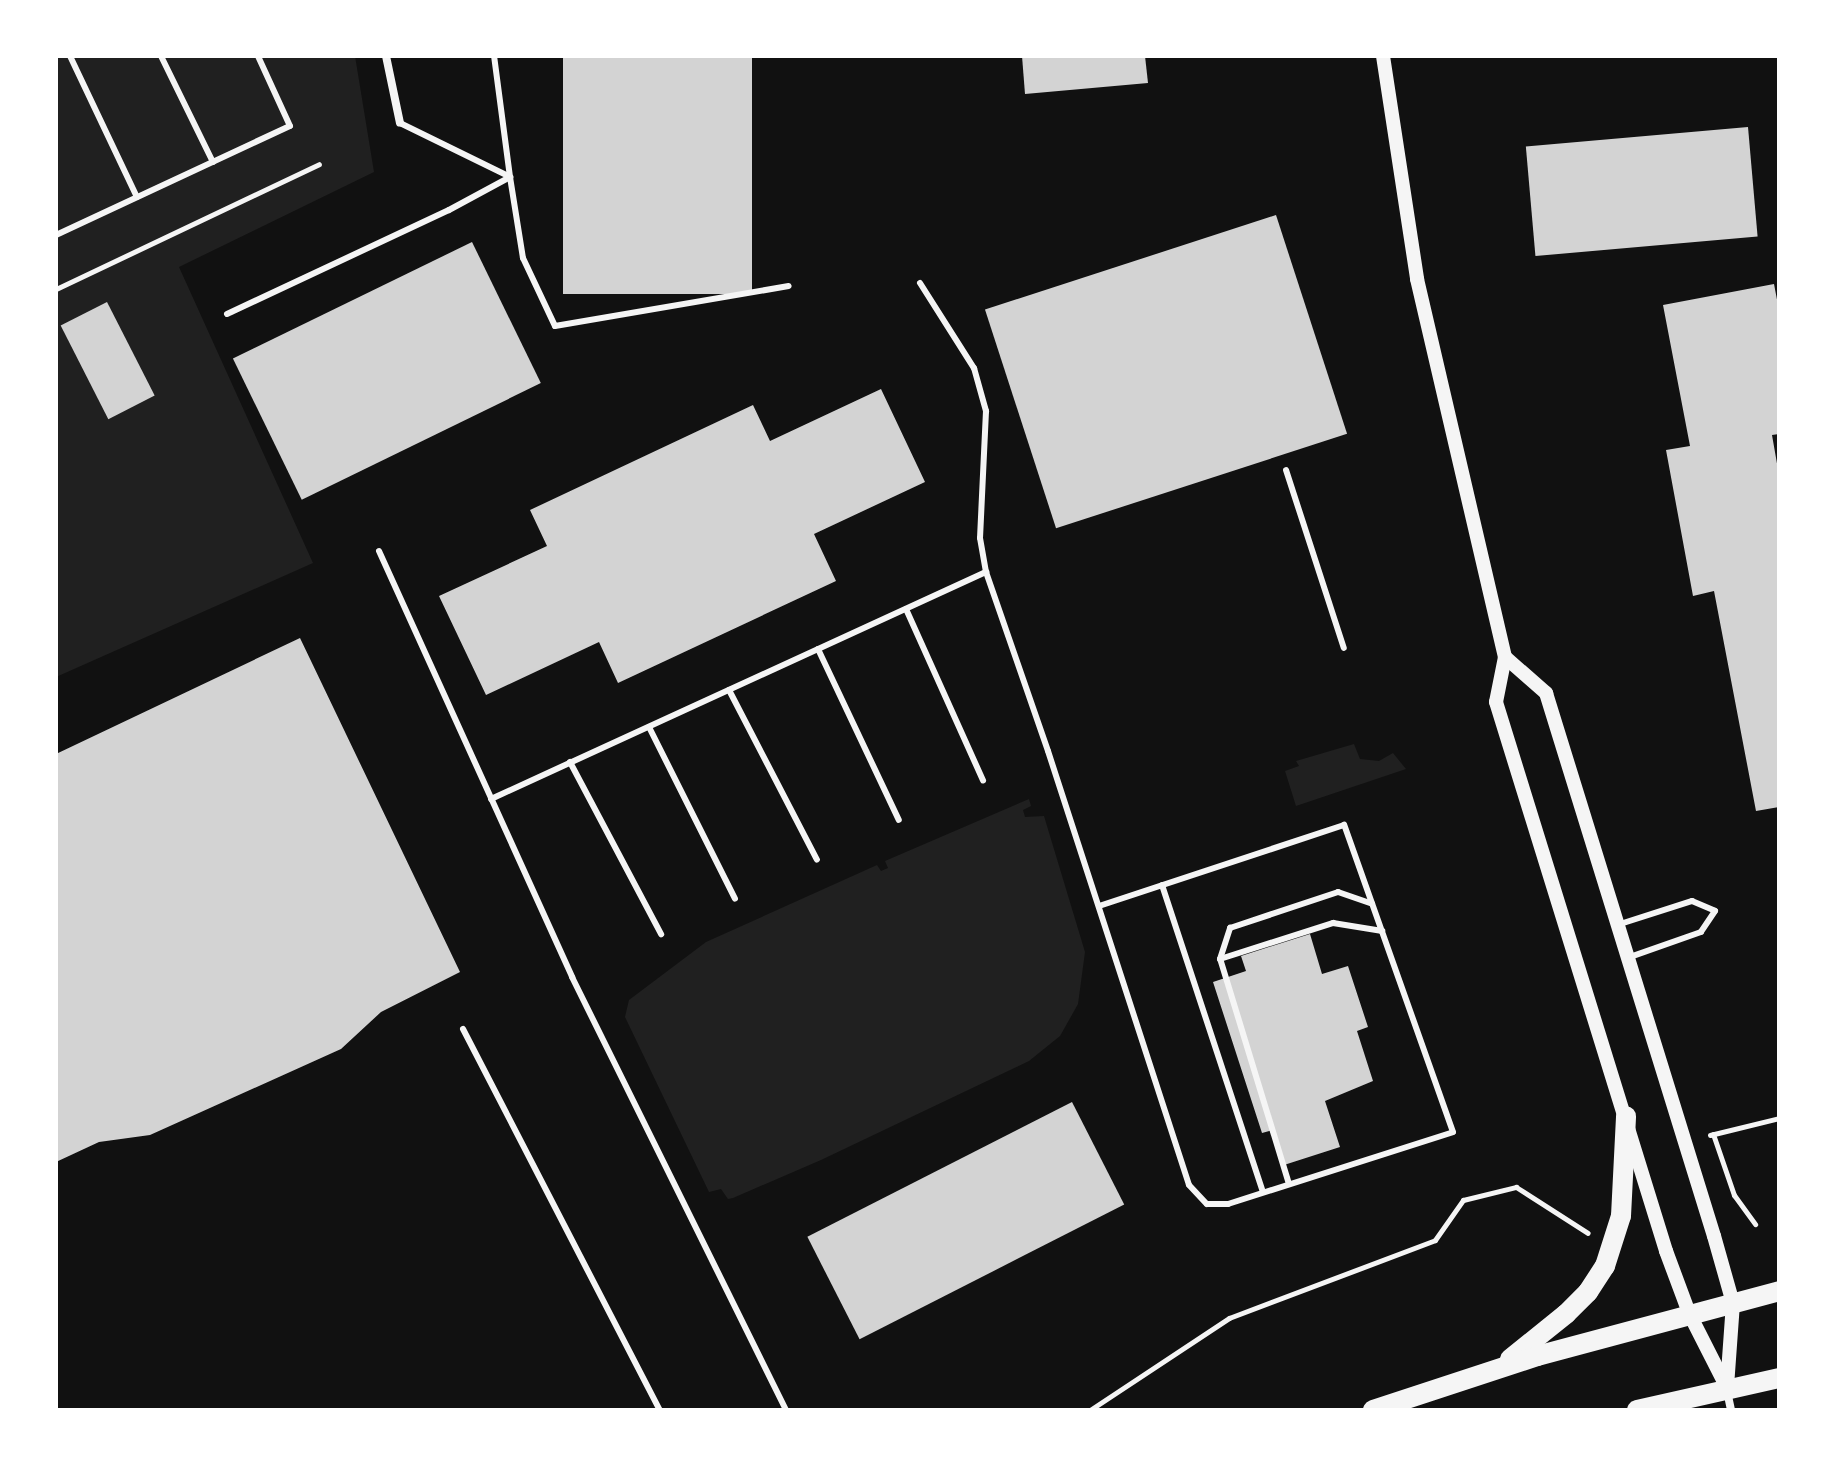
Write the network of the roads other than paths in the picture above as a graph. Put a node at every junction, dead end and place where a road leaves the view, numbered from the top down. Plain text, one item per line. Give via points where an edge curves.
1 (70, 56) edge
2 (161, 56) edge
3 (258, 56) edge
4 (386, 56) edge
5 (494, 56) edge
6 (1383, 56) edge
7 (400, 123) joint
8 (213, 162) junction
9 (510, 177) junction
10 (137, 197) junction
11 (56, 225) edge
12 (58, 234) edge
13 (920, 283) dead end
14 (789, 286) dead end
15 (227, 314) dead end
16 (1286, 470) dead end
17 (379, 551) dead end
18 (986, 572) junction
19 (906, 609) junction
20 (1344, 648) dead end
21 (818, 649) junction
22 (1505, 657) junction
23 (729, 690) junction
24 (649, 727) junction
25 (570, 762) junction
26 (983, 780) dead end
27 (491, 799) junction
28 (899, 820) dead end
29 (817, 860) dead end
30 (1162, 885) junction
31 (735, 899) dead end
32 (1372, 904) junction
33 (1099, 906) junction
34 (1617, 925) junction
35 (1382, 931) junction
36 (661, 934) dead end
37 (1628, 958) junction
38 (1220, 959) junction
39 (463, 1029) dead end
40 (1626, 1116) junction
41 (1289, 1184) junction
42 (1263, 1192) junction
43 (1779, 1291) edge
44 (1733, 1303) junction
45 (1689, 1313) junction
46 (1499, 1367) junction
47 (1779, 1378) edge
48 (1727, 1388) junction
49 (660, 1410) edge
50 (786, 1410) edge
51 (1373, 1410) edge
52 (1637, 1410) edge
53 (1731, 1410) edge

1 - 10 lane
2 - 8 lane
3 - 8 lane via 290,126
4 - 7 street
5 - 9 lane
6 - 22 street via 1417,279
7 - 9 lane
8 - 10 lane
9 - 14 lane via 523,258 555,326
9 - 15 lane
10 - 12 lane
11 - 12 lane
13 - 18 lane via 974,368 986,411 980,538
16 - 20 lane
17 - 27 lane
18 - 19 lane
18 - 33 lane
19 - 21 lane
19 - 26 lane
21 - 23 lane
21 - 28 lane
22 - 34 street via 1546,693
22 - 40 street via 1496,702
23 - 24 lane
23 - 29 lane
24 - 25 lane
24 - 31 lane
25 - 27 lane
25 - 36 lane
27 - 50 lane via 572,977
30 - 32 lane via 1344,825
30 - 33 lane
30 - 42 lane
32 - 35 lane
32 - 38 lane via 1338,892 1230,928
33 - 42 lane via 1189,1185 1207,1204 1228,1204
34 - 37 street
34 - 37 lane via 1692,901 1715,911 1701,932
35 - 38 lane via 1333,923
35 - 41 lane via 1453,1132
37 - 44 street
38 - 41 lane
39 - 49 lane
40 - 45 street
40 - 46 main road via 1621,1216 1605,1266 1566,1314
41 - 42 lane
43 - 44 main road
44 - 45 main road
44 - 48 street
45 - 46 main road
45 - 48 street
46 - 51 main road
47 - 48 main road
48 - 52 main road
48 - 53 street

